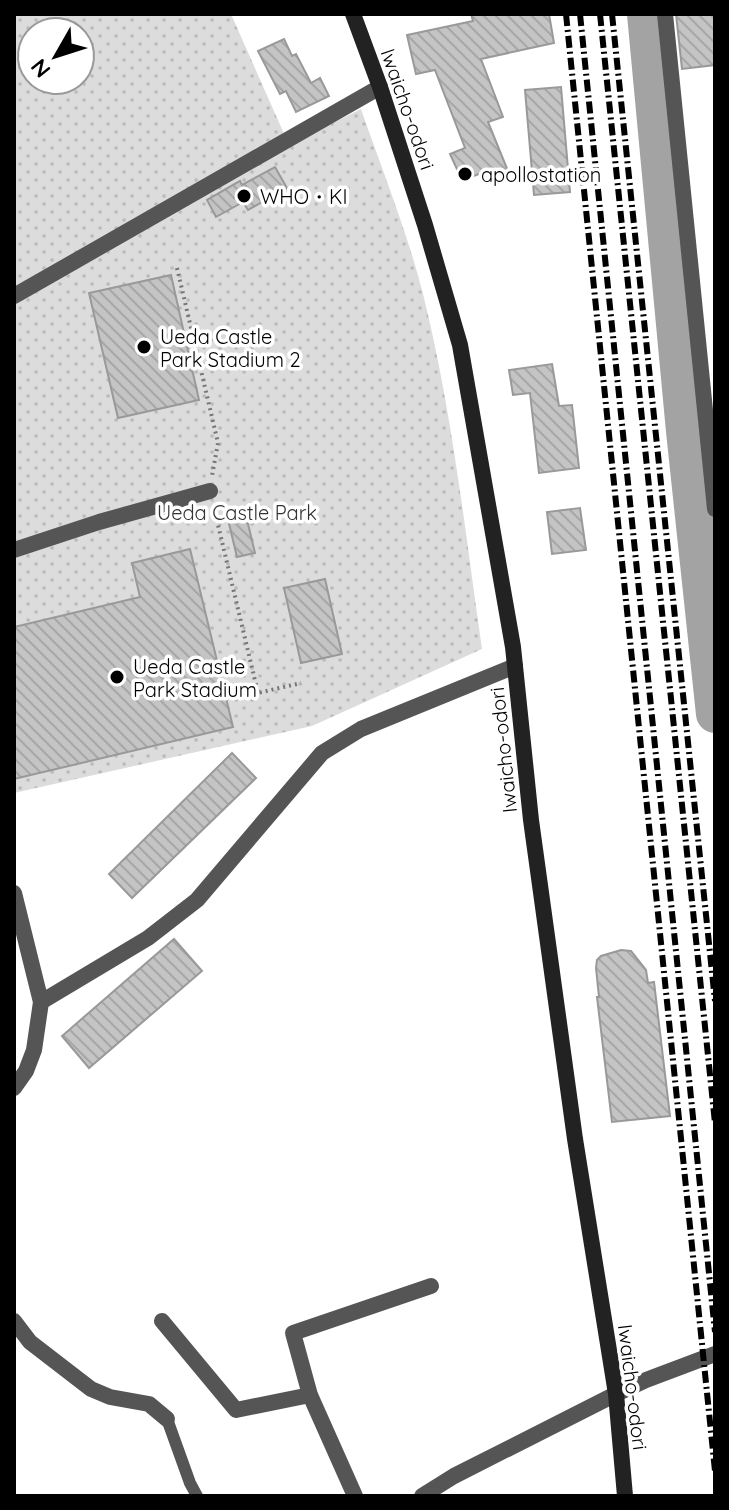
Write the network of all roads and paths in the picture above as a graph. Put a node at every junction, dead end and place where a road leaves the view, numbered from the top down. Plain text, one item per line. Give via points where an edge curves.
1 (353, 14) edge
2 (665, 14) edge
3 (380, 87) junction
4 (177, 268) dead end
5 (14, 296) edge
6 (210, 491) junction
7 (715, 509) edge
8 (14, 550) edge
9 (515, 666) junction
10 (301, 683) dead end
11 (14, 893) edge
12 (41, 1002) junction
13 (14, 1088) edge
14 (431, 1286) dead end
15 (14, 1321) edge
16 (162, 1321) dead end
17 (715, 1354) edge
18 (616, 1394) junction
19 (310, 1395) junction
20 (167, 1419) joint
21 (197, 1496) edge
22 (355, 1496) edge
23 (422, 1496) edge
24 (625, 1496) edge

1 - 3 street, Iwaicho-odori
2 - 7 street
3 - 5 street
3 - 9 street, Iwaicho-odori via 460,345
4 - 6 path via 218,443
6 - 8 street
6 - 10 path via 258,693
9 - 12 street via 361,729 322,753 197,900 148,938
9 - 18 street, Iwaicho-odori via 575,1139
11 - 12 street
12 - 13 street via 34,1050
14 - 19 street via 293,1333
15 - 20 street via 30,1342 91,1389 149,1404
16 - 19 street via 236,1410
17 - 18 street
18 - 23 street
18 - 24 street, Iwaicho-odori
19 - 22 street
20 - 21 lane

